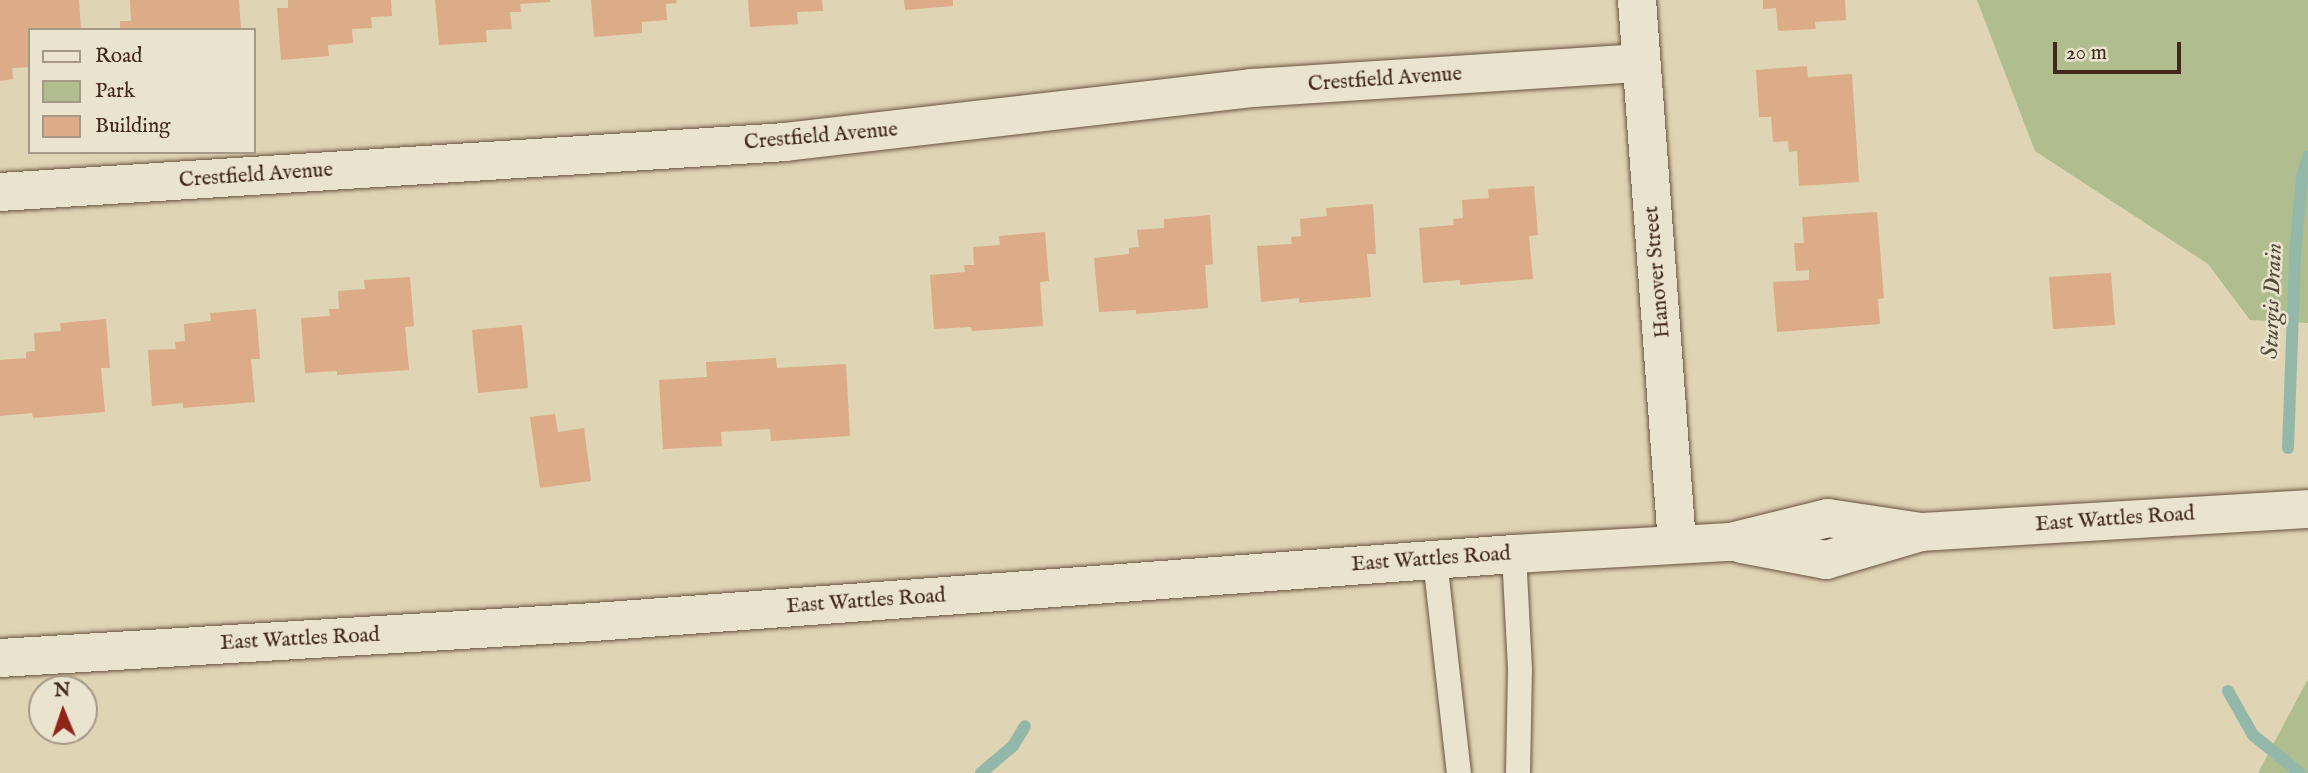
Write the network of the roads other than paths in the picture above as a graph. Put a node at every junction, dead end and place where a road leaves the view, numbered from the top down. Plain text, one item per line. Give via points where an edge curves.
1 (1637, 0) edge
2 (1641, 63) junction
3 (0, 192) edge
4 (2308, 509) edge
5 (1677, 544) junction
6 (1514, 554) junction
7 (1435, 560) junction
8 (0, 658) edge
9 (1459, 773) edge
10 (1518, 773) edge

1 - 2 main road, Hanover Street
2 - 3 main road, Crestfield Avenue via 1252,88 785,142
2 - 5 main road, Hanover Street
4 - 5 main road, East Wattles Road via 1921,532 1826,560 1731,542
5 - 6 main road, East Wattles Road
6 - 7 main road, East Wattles Road
6 - 10 lane via 1520,669
7 - 8 main road, East Wattles Road via 594,622
7 - 9 lane

